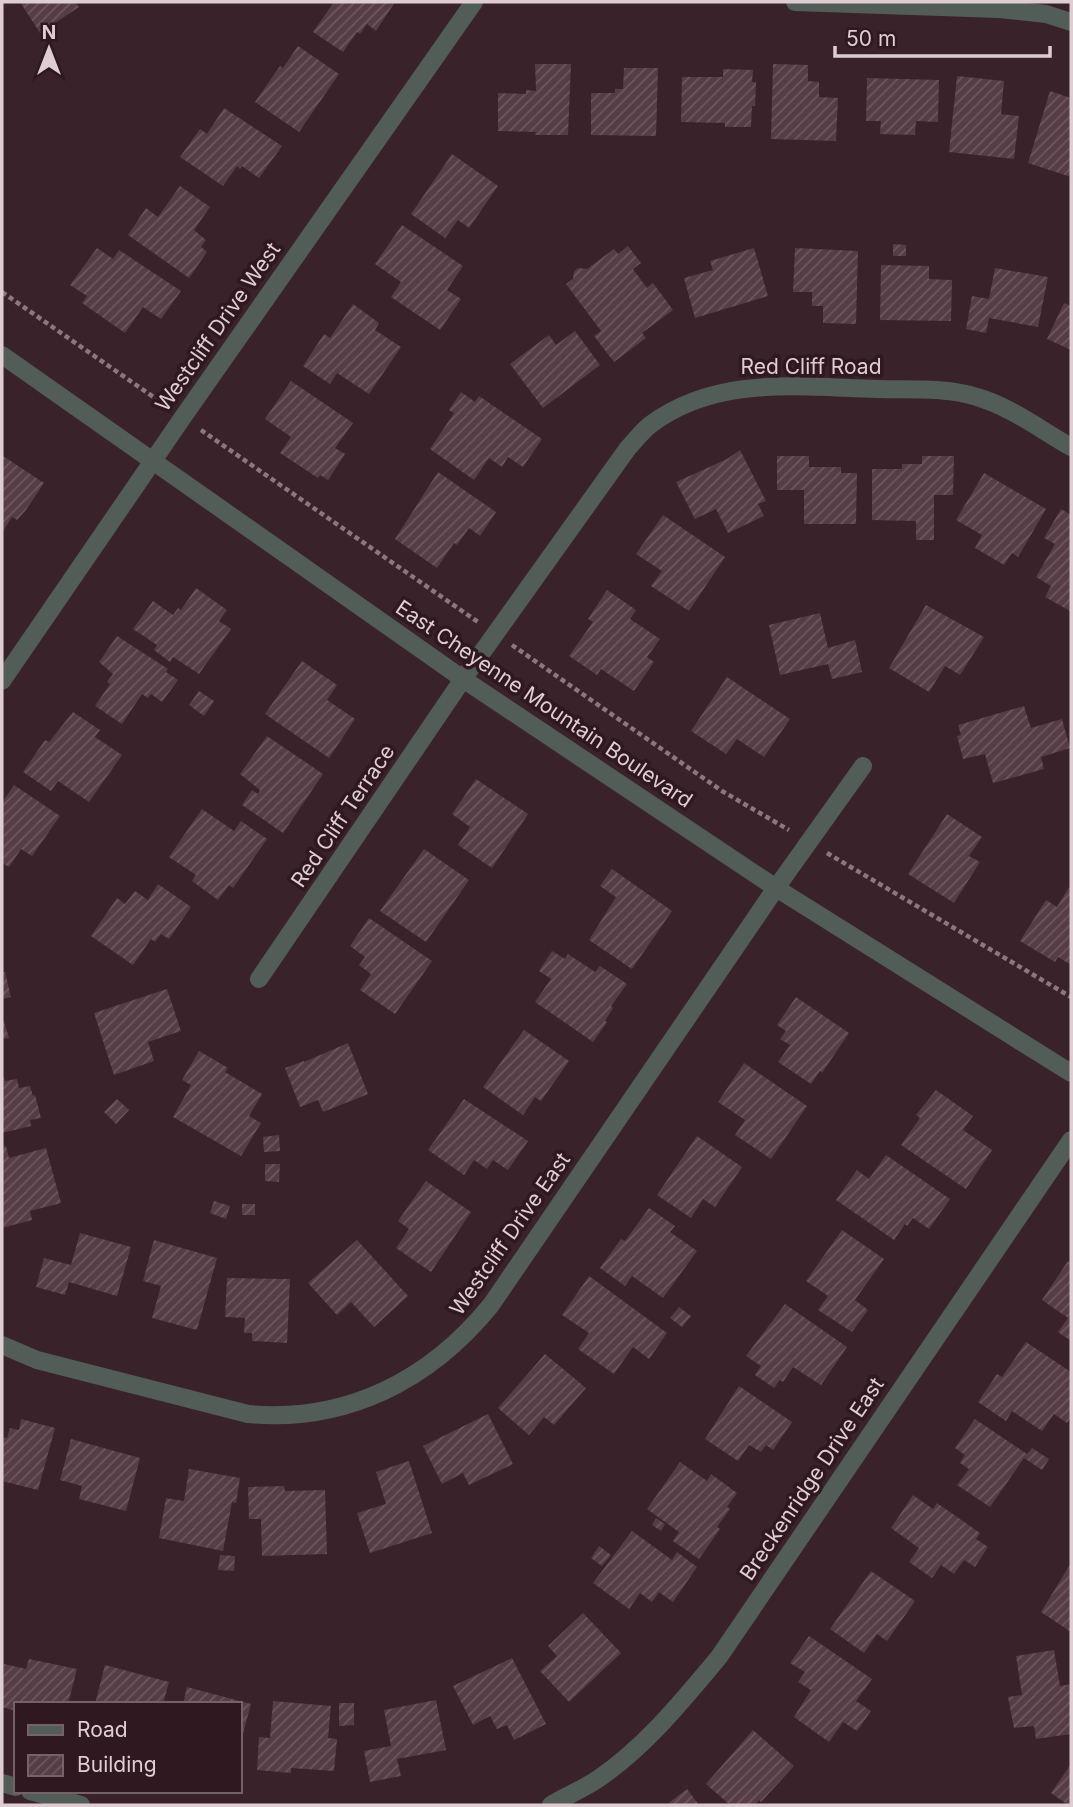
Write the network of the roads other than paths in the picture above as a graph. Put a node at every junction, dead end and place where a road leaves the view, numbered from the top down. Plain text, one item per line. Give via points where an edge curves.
1 (474, 2) edge
2 (795, 2) edge
3 (1071, 22) edge
4 (2, 355) edge
5 (1071, 447) edge
6 (153, 460) junction
7 (463, 679) junction
8 (2, 681) edge
9 (863, 766) dead end
10 (776, 888) junction
11 (260, 979) dead end
12 (1071, 1073) edge
13 (1071, 1140) edge
14 (2, 1345) edge
15 (37, 1793) edge
16 (80, 1805) edge
17 (551, 1805) edge

1 - 6 street, Westcliff Drive West
2 - 3 street via 999,9
4 - 6 street, East Cheyenne Mountain Boulevard
5 - 7 street, Red Cliff Road via 1002,406 943,391 771,386 707,396 649,425 628,448
6 - 7 street, East Cheyenne Mountain Boulevard
6 - 8 street, Westcliff Drive West
7 - 10 street, East Cheyenne Mountain Boulevard
7 - 11 street, Red Cliff Terrace
9 - 10 street, Westcliff Drive East
10 - 12 street, East Cheyenne Mountain Boulevard
10 - 14 street, Westcliff Drive East via 491,1305 439,1359 414,1376 345,1407 279,1417 248,1414 50,1363
13 - 17 street, Breckenridge Drive East via 719,1657 649,1737 598,1779
15 - 16 street

